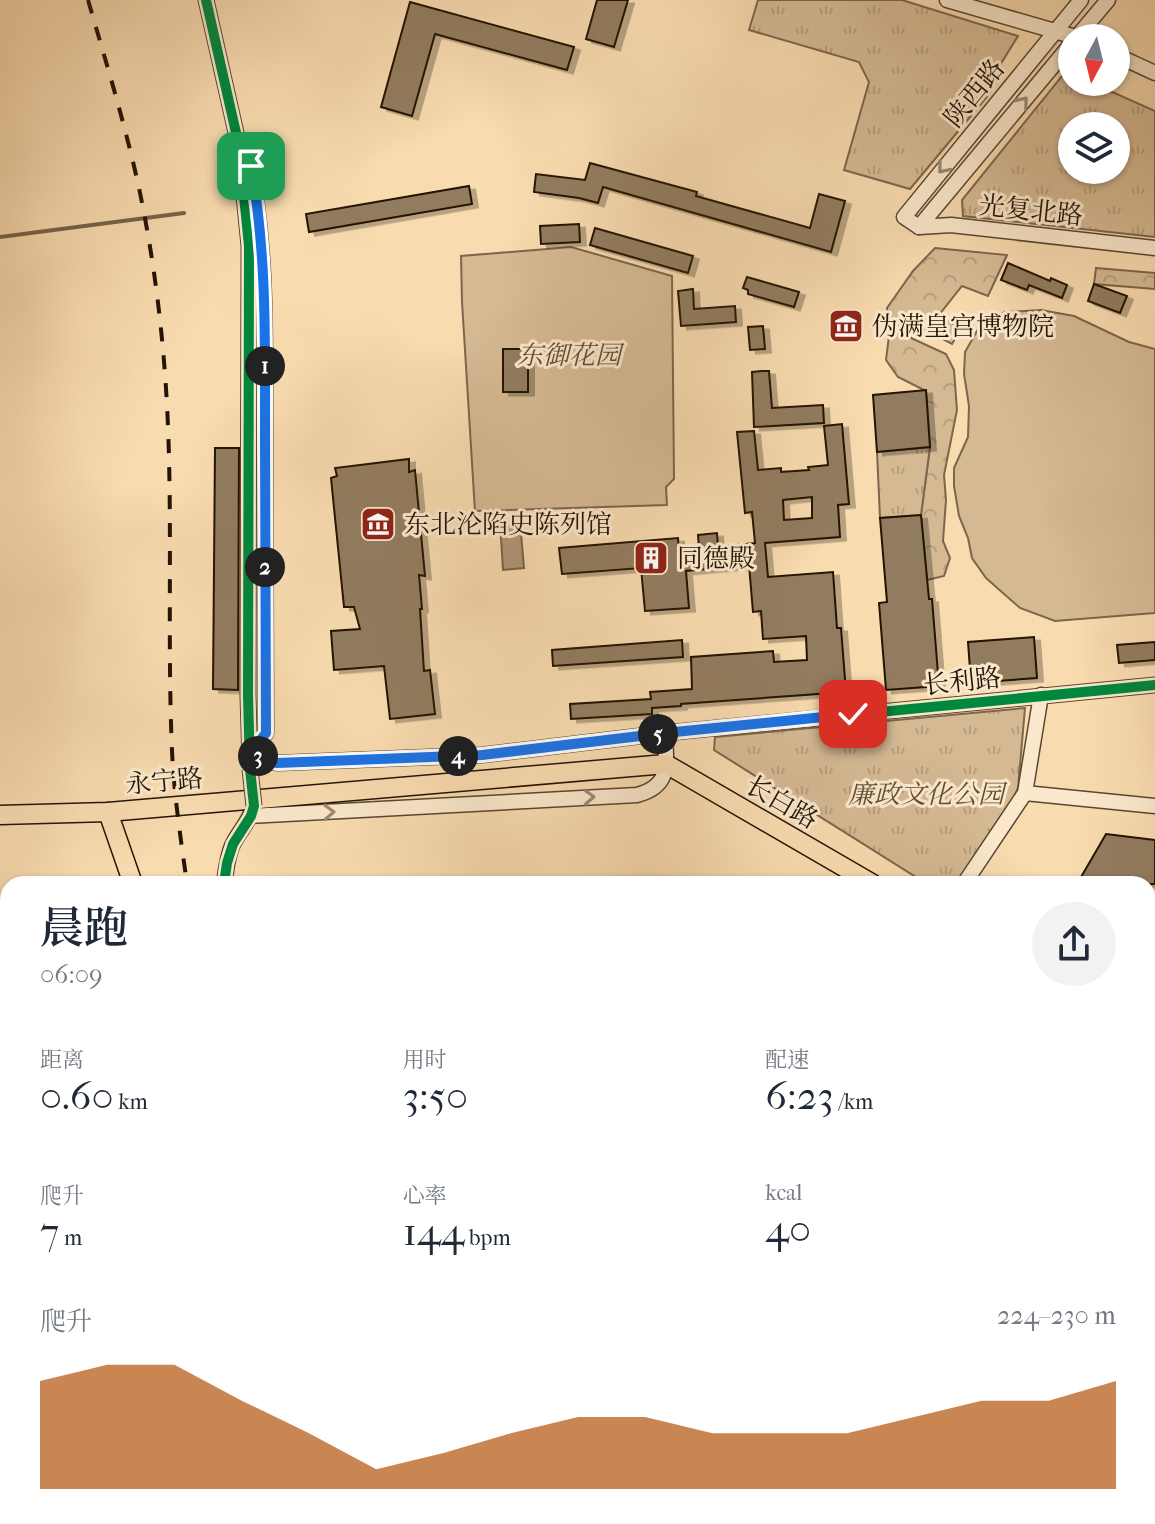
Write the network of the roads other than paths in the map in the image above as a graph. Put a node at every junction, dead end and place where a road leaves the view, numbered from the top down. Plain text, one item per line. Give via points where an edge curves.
1 (206, 0) edge
2 (214, 0) edge
3 (947, 0) edge
4 (1081, 0) edge
5 (1108, 0) edge
6 (1088, 24) edge
7 (1056, 31) junction
8 (1058, 60) edge
9 (1130, 61) edge
10 (1155, 73) edge
11 (919, 227) junction
12 (1155, 248) edge
13 (1155, 685) edge
14 (1041, 695) junction
15 (665, 733) junction
16 (250, 762) junction
17 (666, 764) junction
18 (1025, 793) junction
19 (1155, 806) edge
20 (252, 811) junction
21 (108, 812) junction
22 (0, 815) edge
23 (130, 876) edge
24 (225, 876) edge
25 (859, 876) edge
26 (969, 876) edge

1 - 16 street via 239,146 249,246
2 - 16 street via 251,166 261,241 266,733
3 - 7 street
4 - 7 street, 陕西路
5 - 6 street
7 -> 11 street, 陕西路 via 904,217
11 -> 8 street, 陕西路
9 - 10 street
11 - 12 street, 光复北路 via 951,225
13 - 14 street, 长利路
14 - 15 street, 长利路
14 - 18 street
15 - 16 street, 长利路 via 482,755
15 - 17 street
16 - 20 street, bridge
20 -> 17 street via 637,795 660,784
17 - 21 main road, 永宁路
17 - 25 main road, 长白路
18 - 19 street
18 - 26 street
20 - 24 street via 233,844
21 - 22 main road, 永宁路
21 - 23 main road

